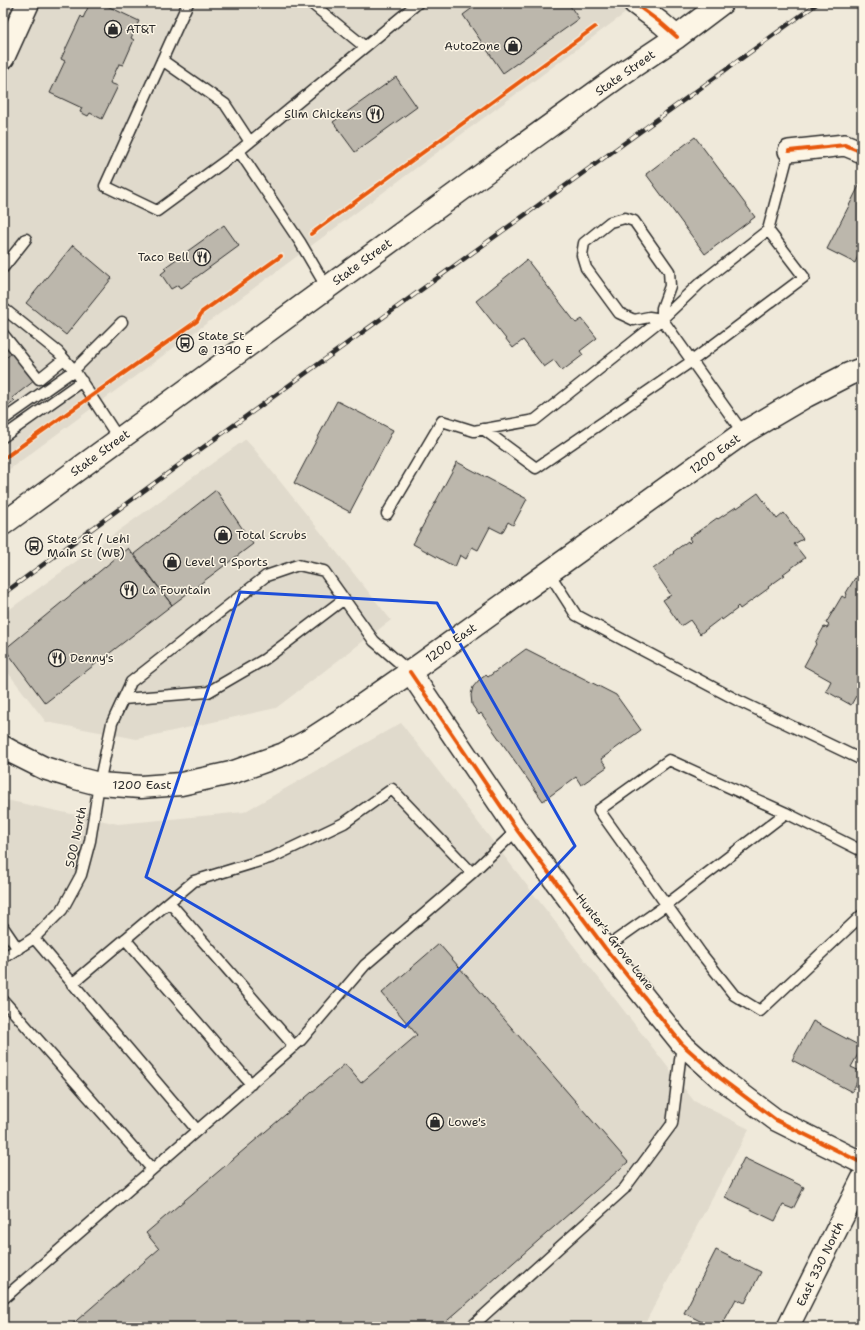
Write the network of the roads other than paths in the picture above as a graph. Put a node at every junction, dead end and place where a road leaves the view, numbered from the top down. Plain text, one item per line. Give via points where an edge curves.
1 (28, 3) edge
2 (188, 3) edge
3 (311, 3) edge
4 (418, 3) edge
5 (634, 3) edge
6 (722, 3) edge
7 (677, 37) junction
8 (365, 47) junction
9 (3, 58) edge
10 (162, 60) junction
11 (250, 142) junction
12 (239, 151) junction
13 (789, 151) joint
14 (862, 152) edge
15 (768, 230) junction
16 (26, 239) dead end
17 (3, 268) edge
18 (327, 288) junction
19 (3, 308) edge
20 (662, 319) junction
21 (122, 322) dead end
22 (3, 334) edge
23 (64, 359) junction
24 (692, 361) junction
25 (862, 369) edge
26 (74, 370) junction
27 (82, 381) junction
28 (3, 420) edge
29 (483, 429) junction
30 (743, 433) junction
31 (3, 437) edge
32 (120, 439) junction
33 (387, 514) dead end
34 (3, 524) edge
35 (549, 573) junction
36 (344, 599) junction
37 (410, 672) junction
38 (123, 699) junction
39 (3, 746) edge
40 (862, 760) edge
41 (99, 784) junction
42 (786, 813) junction
43 (517, 830) junction
44 (862, 851) edge
45 (472, 873) junction
46 (169, 902) junction
47 (666, 905) junction
48 (862, 915) edge
49 (3, 927) edge
50 (34, 938) junction
51 (125, 939) junction
52 (18, 948) junction
53 (605, 948) junction
54 (3, 958) edge
55 (72, 984) junction
56 (3, 1000) edge
57 (682, 1044) junction
58 (294, 1046) junction
59 (251, 1084) junction
60 (197, 1130) junction
61 (862, 1163) edge
62 (152, 1169) junction
63 (862, 1179) edge
64 (3, 1299) edge
65 (471, 1327) edge
66 (788, 1327) edge

1 - 9 main road
2 - 10 lane
3 - 8 lane
4 - 8 lane
5 - 7 street
6 - 7 main road, State Street
7 - 18 main road, State Street via 623,73
8 - 11 lane
10 - 11 lane via 225,104
10 - 12 lane via 105,186 157,211
11 - 12 lane
12 - 18 lane via 300,242
13 - 14 street via 845,144
13 - 15 lane
15 - 20 lane via 699,284
15 - 24 lane via 804,277
16 - 17 lane
18 - 32 main road, State Street
19 - 23 lane
20 - 20 lane via 662,308 670,286 669,271 634,221 625,218 610,222 584,243 582,255 586,268 619,313 634,320
20 - 24 lane
20 - 29 lane via 535,420
21 - 26 lane
22 - 23 lane via 39,378
23 - 26 lane
24 - 29 lane via 536,468
24 - 30 lane
25 - 30 main road, 1200 East via 806,396
26 - 27 lane
26 - 28 lane
27 - 31 lane
27 - 32 lane
29 - 33 lane via 474,431 442,421
30 - 35 main road, 1200 East
32 - 34 main road, State Street
35 - 37 main road, 1200 East
35 - 40 lane via 576,615 737,700
36 - 37 lane, 500 North via 374,641
36 - 38 lane via 265,659 208,692
36 - 38 lane, 500 North via 324,571 298,565 266,576 131,682
37 - 41 main road, 1200 East via 284,754 231,773 181,784 141,787
37 - 43 street, Hunter's Grove Lane
38 - 41 lane, 500 North via 112,723
39 - 41 main road, 1200 East via 44,768
41 - 50 lane, 500 North via 90,841 81,875 62,910
42 - 44 lane
42 - 47 lane
42 - 47 lane via 669,760 599,810
43 - 45 lane
43 - 53 street, Hunter's Grove Lane
45 - 46 lane via 392,789 344,823 273,857 194,881
45 - 58 lane via 365,965
46 - 51 lane
46 - 58 lane
47 - 48 lane via 734,995 760,1011
47 - 53 lane
49 - 52 lane
50 - 52 lane, 500 North
50 - 55 lane
51 - 55 lane
51 - 59 lane
52 - 54 lane, 500 North
53 - 57 street, Hunter's Grove Lane
55 - 60 lane
56 - 62 lane
57 - 61 street, Hunter's Grove Lane via 720,1078 776,1120
57 - 65 lane via 672,1124 624,1189
58 - 59 lane
59 - 60 lane
60 - 62 lane
62 - 64 lane
63 - 66 street, East 330 North

